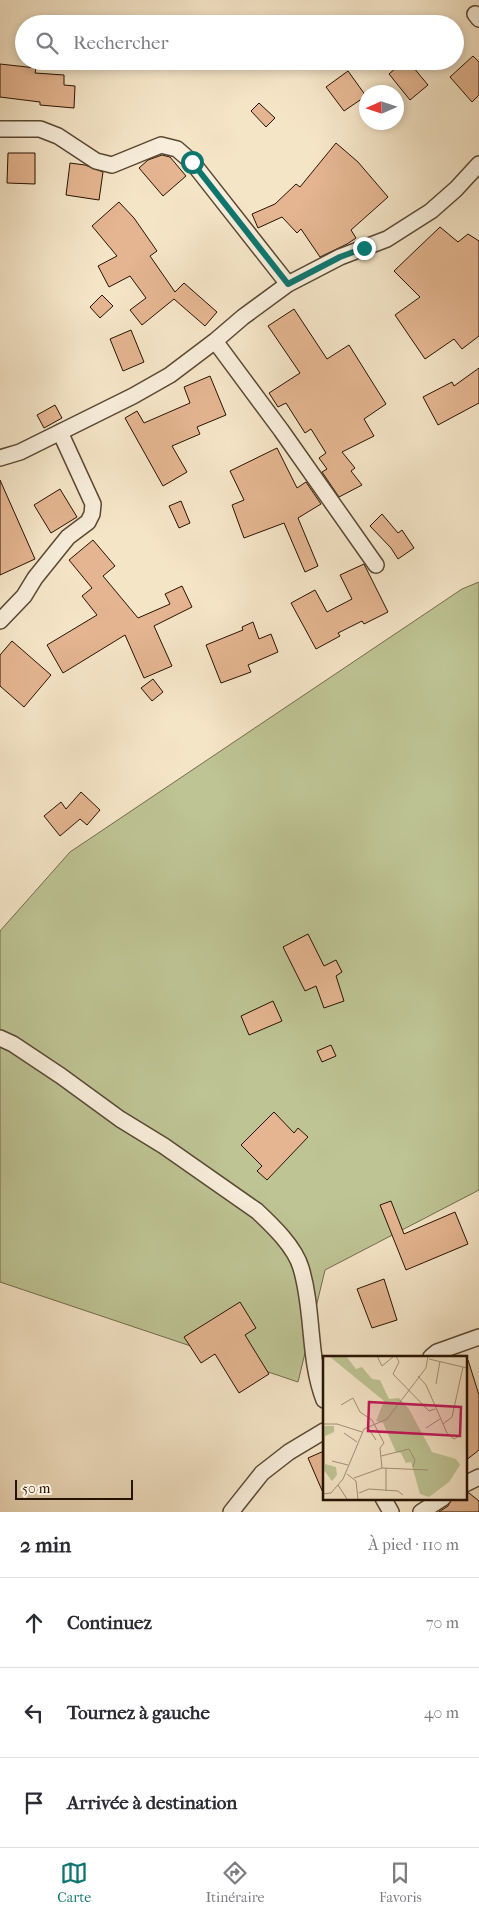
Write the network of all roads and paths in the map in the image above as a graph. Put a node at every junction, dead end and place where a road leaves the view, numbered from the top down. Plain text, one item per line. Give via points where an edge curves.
1 (0, 129) edge
2 (479, 164) edge
3 (288, 284) junction
4 (215, 341) junction
5 (60, 432) junction
6 (0, 458) edge
7 (376, 565) dead end
8 (0, 621) edge
9 (0, 1038) edge
10 (479, 1337) edge
11 (432, 1356) edge
12 (323, 1397) edge
13 (323, 1431) edge
14 (479, 1476) edge
15 (466, 1483) edge
16 (384, 1500) edge
17 (440, 1500) edge
18 (231, 1512) edge
19 (391, 1512) edge
20 (422, 1512) edge

1 - 3 street via 40,129 58,136 96,161 112,165 162,145 177,149 192,162
2 - 3 street via 431,211 387,239 340,257
3 - 4 street
4 - 5 street via 162,379
4 - 7 street
5 - 6 street
5 - 8 street via 93,504 92,514 88,522 54,552 24,596
9 - 12 street via 164,1146 271,1224 286,1241 301,1267
10 - 11 street
13 - 18 street via 262,1474
14 - 15 street
16 - 19 street
17 - 20 street

